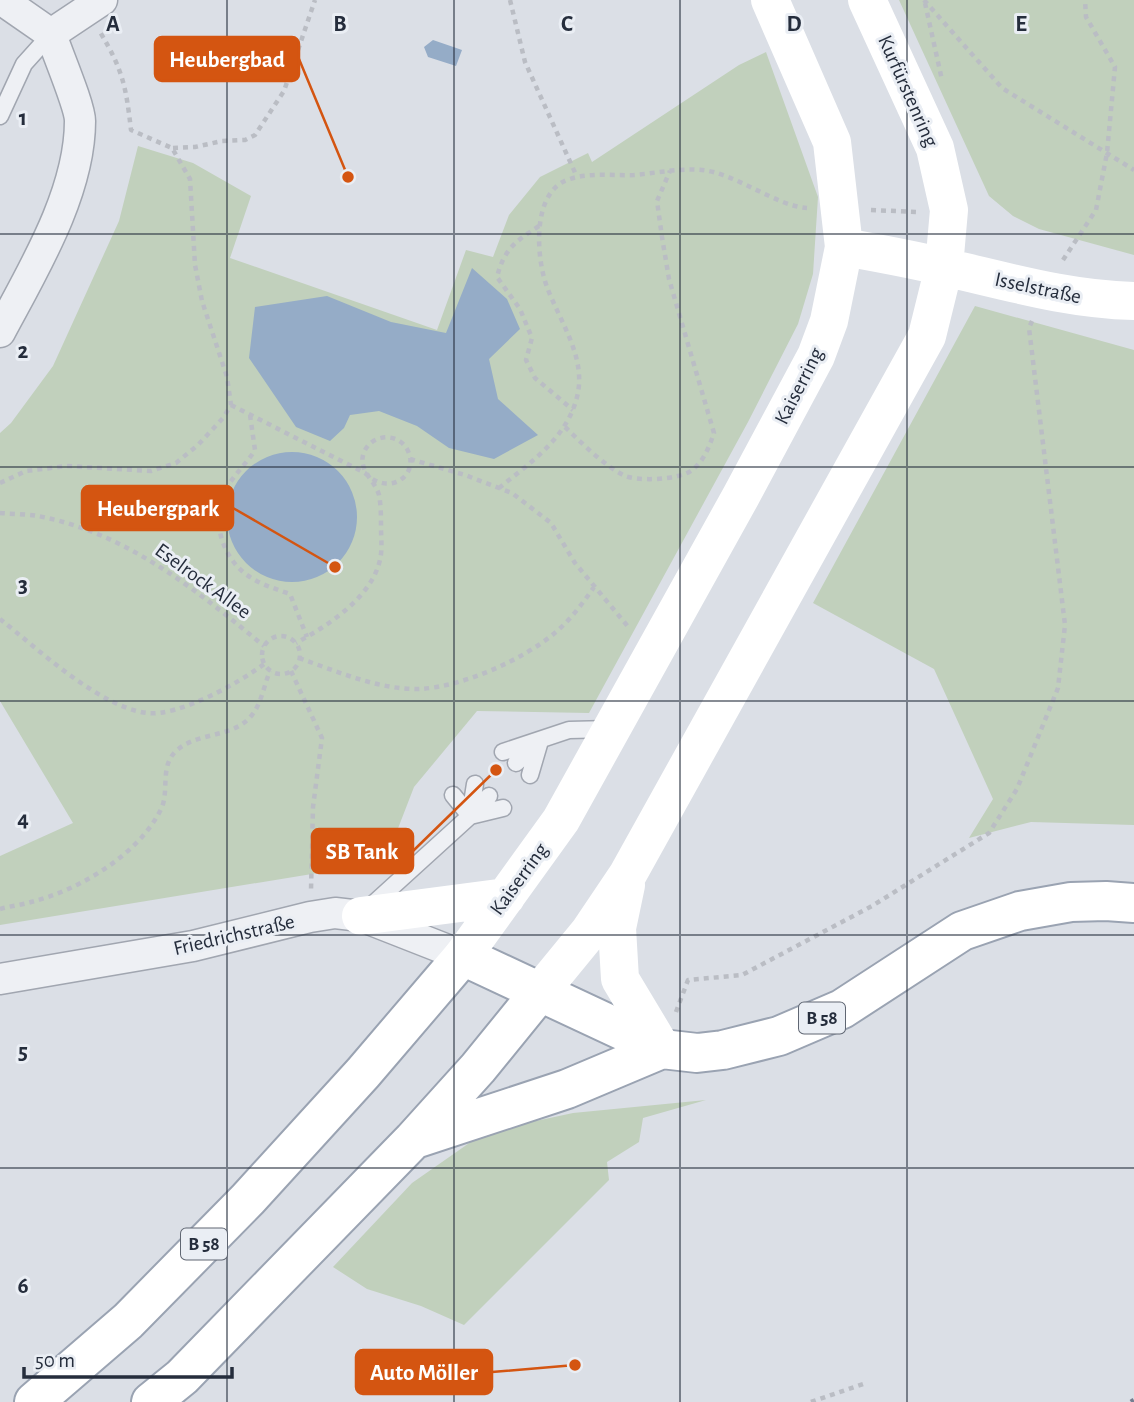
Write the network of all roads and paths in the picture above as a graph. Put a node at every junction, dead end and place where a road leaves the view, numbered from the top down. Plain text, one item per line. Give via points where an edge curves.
1 (2, 0) edge
2 (315, 0) edge
3 (510, 0) edge
4 (770, 0) edge
5 (867, 0) edge
6 (924, 0) edge
7 (1085, 0) edge
8 (95, 5) edge
9 (51, 34) junction
10 (0, 117) edge
11 (172, 148) junction
12 (1107, 153) junction
13 (671, 170) junction
14 (1134, 170) edge
15 (577, 177) junction
16 (801, 207) dead end
17 (841, 208) junction
18 (949, 210) junction
19 (540, 226) junction
20 (844, 247) junction
21 (944, 267) junction
22 (1043, 292) junction
23 (1134, 301) edge
24 (0, 332) edge
25 (230, 405) junction
26 (573, 410) junction
27 (250, 415) junction
28 (565, 427) junction
29 (410, 459) junction
30 (365, 473) junction
31 (0, 483) edge
32 (499, 488) junction
33 (0, 513) edge
34 (594, 587) junction
35 (0, 619) edge
36 (307, 637) junction
37 (296, 643) junction
38 (264, 646) junction
39 (653, 657) junction
40 (299, 658) junction
41 (264, 664) junction
42 (270, 671) junction
43 (291, 671) junction
44 (612, 729) junction
45 (540, 741) junction
46 (503, 752) dead end
47 (516, 764) dead end
48 (530, 775) dead end
49 (475, 784) dead end
50 (453, 795) dead end
51 (489, 796) dead end
52 (503, 808) dead end
53 (470, 816) junction
54 (628, 874) junction
55 (506, 897) junction
56 (1134, 903) edge
57 (0, 909) edge
58 (361, 916) junction
59 (310, 917) junction
60 (463, 956) junction
61 (0, 979) edge
62 (539, 993) junction
63 (662, 1049) junction
64 (413, 1140) junction
65 (866, 1383) dead end
66 (34, 1402) edge
67 (151, 1402) edge
68 (811, 1402) edge

1 - 9 street
2 - 11 path via 284,91 255,135
3 - 15 path via 525,62
4 - 17 main road via 832,142
5 - 18 main road, Kurfürstenring via 935,148
6 - 12 path via 1002,88
7 - 12 path via 1086,17 1115,67
8 - 9 street
8 - 11 path via 126,86 131,130
9 - 10 lane via 24,64
9 - 24 street via 81,119 76,161 62,206
11 - 25 path via 190,179 195,265 227,377
12 - 14 path
12 - 22 path via 1096,210
13 - 15 path
13 - 16 path via 705,170
13 - 28 path via 657,201 670,279 714,433 705,456 691,471 676,476 626,476
15 - 19 path via 553,191
17 - 18 path via 906,213
17 - 20 main road
18 - 21 main road, Kurfürstenring
19 - 26 path via 540,267 579,374
19 - 26 path via 517,240 502,258 497,277 520,309 532,338 526,360 535,378
20 - 21 main road, Isselstraße
20 - 39 main road, Kaiserring via 829,321 816,356
21 - 22 main road, Isselstraße
21 - 54 main road via 927,336
22 - 23 main road, Isselstraße
22 - 63 path via 1029,328 1065,625 1058,688 1017,789 989,833 872,906 742,975 688,980
25 - 27 path
25 - 31 path via 198,445 176,463 151,471 67,466 26,471
26 - 28 path
27 - 30 path
27 - 36 path via 255,450 223,496 220,533 229,555 247,576 290,594
28 - 32 path
29 - 30 path via 409,470 393,484 383,485
29 - 30 path via 400,441 379,438 364,452
29 - 32 path
30 - 36 path via 378,493 381,556 367,588 345,612
32 - 34 path via 551,523
33 - 38 path, Eselrock Allee via 37,516 128,547 175,576
34 - 39 path
34 - 40 path via 556,632 535,646 474,676 446,684 418,689 390,686
35 - 41 path via 90,689 121,706 149,714 183,707 245,679
36 - 37 path
37 - 38 path via 279,636
37 - 40 path
38 - 41 path
39 - 44 main road, Kaiserring
40 - 43 path
41 - 42 path
42 - 43 path
42 - 57 path via 261,701 241,727 191,741 175,752 167,766 160,811 150,828 120,857 81,883
43 - 59 path via 322,738 313,807
44 - 45 lane via 569,730
44 - 55 main road, Kaiserring via 561,820
45 - 46 lane
45 - 47 lane
45 - 48 lane
49 - 53 lane
50 - 53 lane
51 - 53 lane
52 - 53 lane
53 - 58 lane
54 - 62 main road via 589,932
54 - 63 main road via 617,928 620,979
55 - 58 main road
55 - 60 main road, Kaiserring
56 - 63 main road, B 58 via 1071,902 1020,911 962,931 842,1009 779,1036 723,1051
58 - 59 street, Friedrichstraße via 335,913
58 - 60 street, Friedrichstraße
59 - 61 street, Friedrichstraße via 193,946
60 - 62 main road, B 58
60 - 66 main road, Kaiserring / B 58 via 248,1199 128,1321
62 - 63 main road, B 58
62 - 64 main road, B 58
63 - 64 main road, B 58 via 567,1089
64 - 67 main road, B 58 via 182,1377
65 - 68 path

